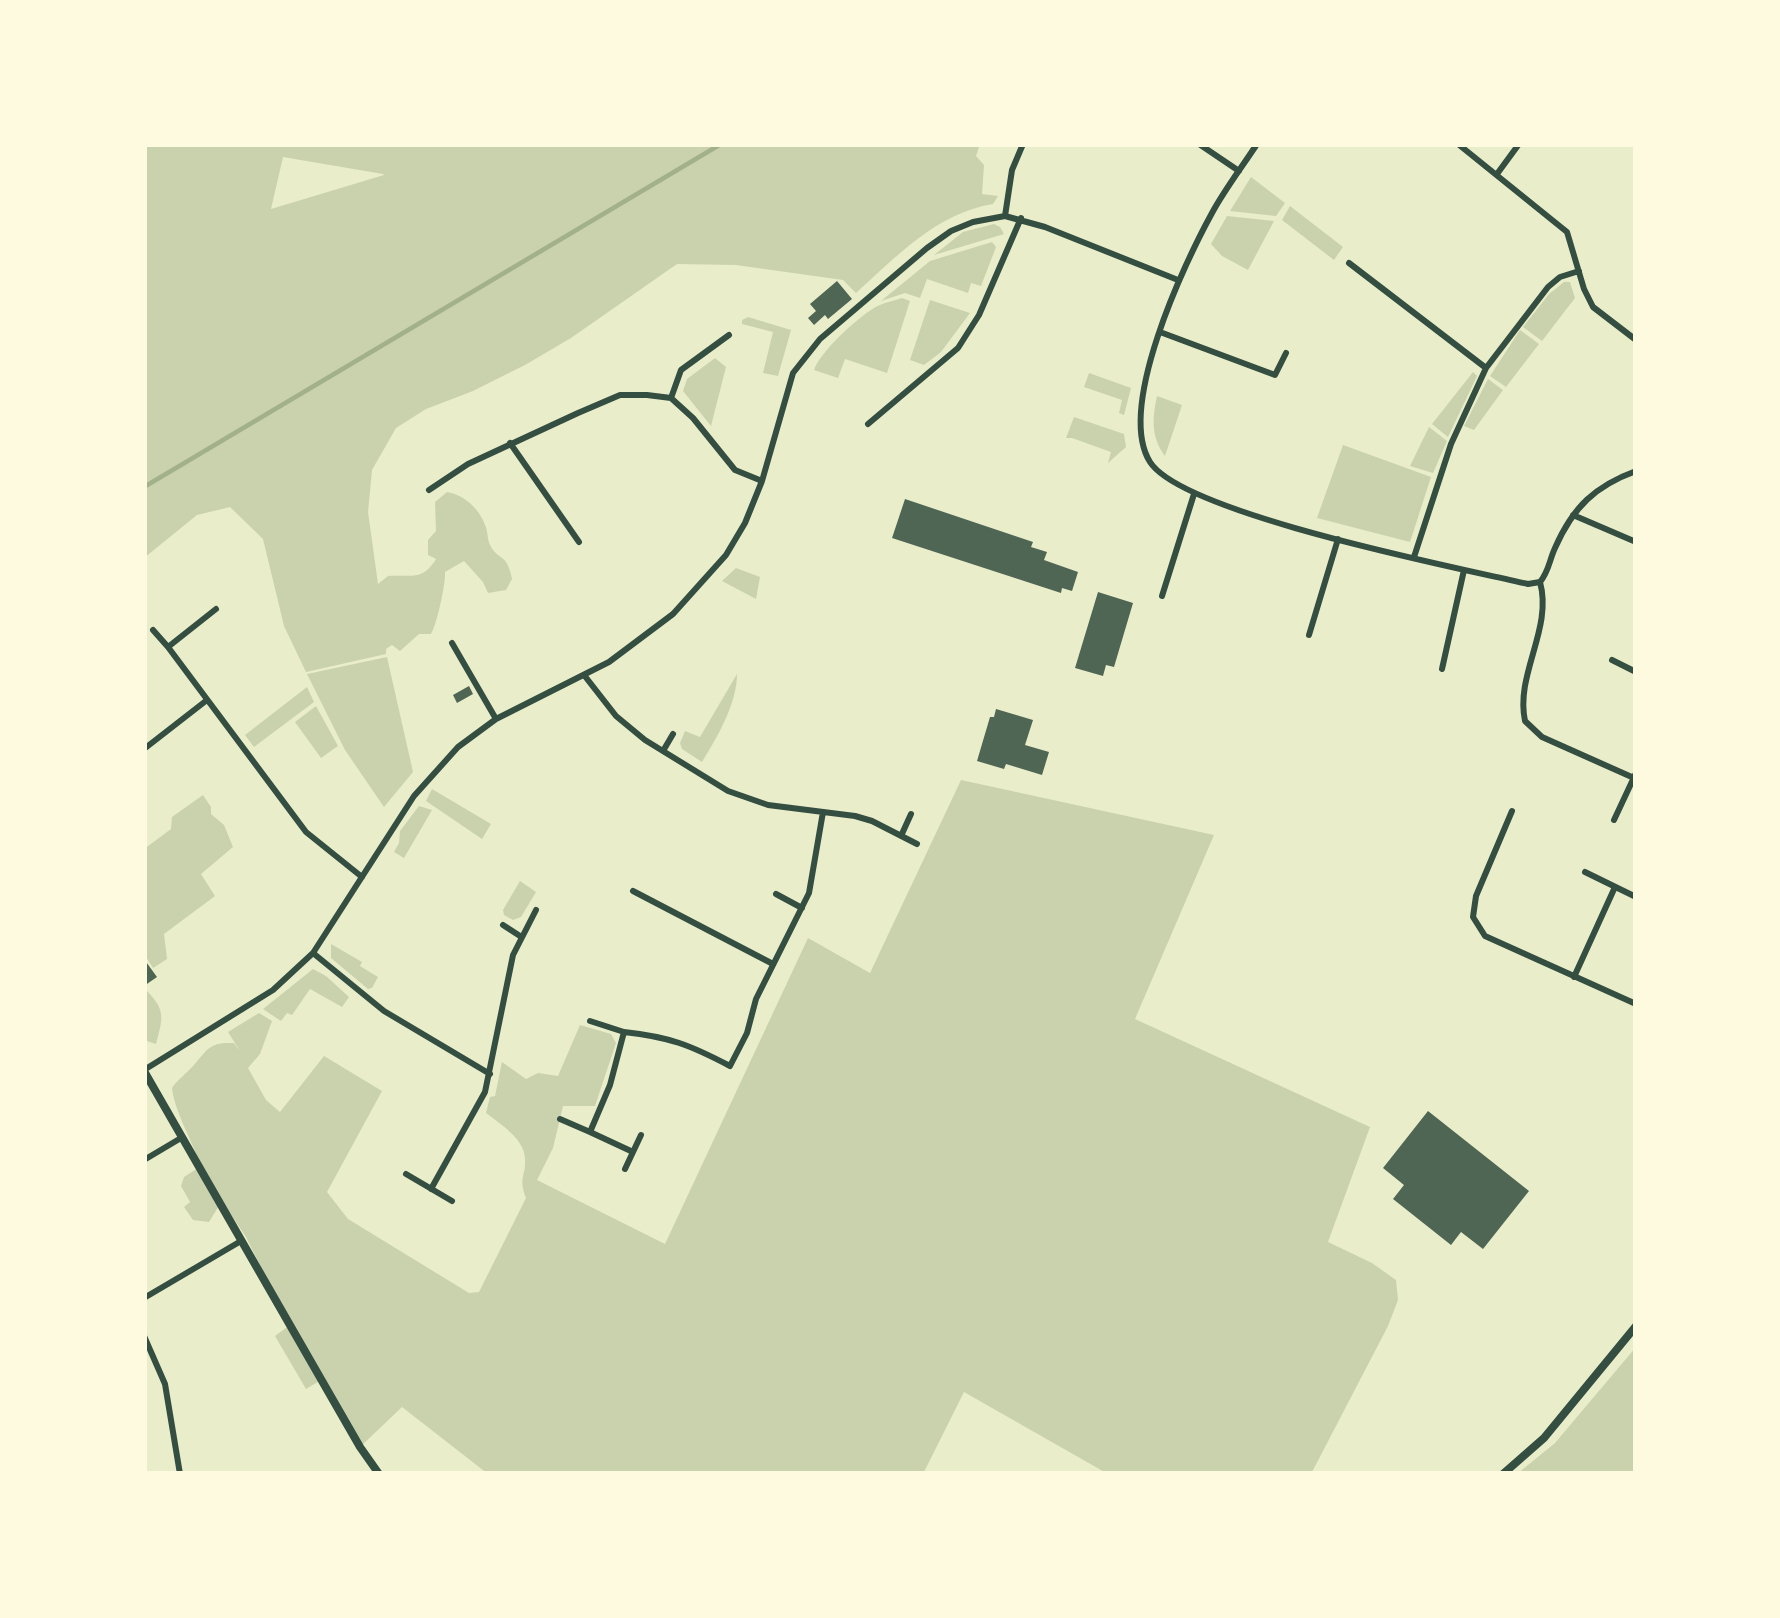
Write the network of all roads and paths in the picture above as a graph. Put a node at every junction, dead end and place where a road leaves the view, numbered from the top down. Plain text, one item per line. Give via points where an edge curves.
1 (1024, 144) edge
2 (1199, 144) edge
3 (1257, 144) edge
4 (1458, 144) edge
5 (1520, 144) edge
6 (1239, 171) junction
7 (1497, 174) junction
8 (1005, 216) junction
9 (1021, 218) junction
10 (1349, 263) dead end
11 (1579, 271) junction
12 (1178, 280) junction
13 (1160, 332) junction
14 (729, 335) dead end
15 (1636, 340) edge
16 (1286, 353) dead end
17 (1486, 368) junction
18 (671, 398) junction
19 (868, 424) dead end
20 (510, 443) junction
21 (1636, 470) edge
22 (762, 482) junction
23 (429, 490) dead end
24 (1194, 494) junction
25 (1573, 515) junction
26 (1338, 539) junction
27 (579, 542) dead end
28 (1636, 542) edge
29 (1414, 557) junction
30 (1464, 570) junction
31 (1540, 582) junction
32 (1162, 596) dead end
33 (216, 609) dead end
34 (153, 630) dead end
35 (1310, 635) dead end
36 (452, 643) dead end
37 (168, 647) junction
38 (1612, 660) dead end
39 (1442, 669) dead end
40 (1636, 671) edge
41 (584, 675) junction
42 (207, 700) junction
43 (496, 719) junction
44 (673, 734) dead end
45 (145, 746) edge
46 (663, 751) junction
47 (1635, 776) edge
48 (1512, 811) dead end
49 (823, 812) junction
50 (911, 814) dead end
51 (1614, 820) dead end
52 (901, 836) junction
53 (917, 844) dead end
54 (1585, 872) dead end
55 (362, 877) junction
56 (1615, 886) junction
57 (633, 891) dead end
58 (776, 894) dead end
59 (1636, 897) edge
60 (802, 908) junction
61 (536, 910) dead end
62 (503, 925) dead end
63 (521, 936) junction
64 (313, 953) junction
65 (772, 964) junction
66 (1574, 977) junction
67 (1636, 1004) edge
68 (590, 1021) dead end
69 (624, 1032) junction
70 (144, 1070) edge
71 (490, 1074) junction
72 (560, 1119) dead end
73 (590, 1132) junction
74 (641, 1135) dead end
75 (181, 1138) junction
76 (633, 1152) junction
77 (144, 1160) edge
78 (625, 1169) dead end
79 (406, 1174) dead end
80 (431, 1189) junction
81 (452, 1202) dead end
82 (241, 1241) junction
83 (144, 1298) edge
84 (1636, 1326) edge
85 (144, 1336) edge
86 (180, 1474) edge
87 (379, 1474) edge
88 (1503, 1474) edge

1 - 8 street
2 - 6 street
3 - 6 street
4 - 7 street
5 - 7 street
6 - 12 street
7 - 11 street via 1567,232
8 - 9 street
8 - 22 street via 951,231 820,339 793,373
9 - 12 street
9 - 19 street via 958,348
10 - 17 street
11 - 15 street via 1593,307
11 - 17 street via 1548,287
12 - 13 street
13 - 16 street via 1275,375
13 - 24 street via 1140,413 1144,448 1167,479
14 - 18 street via 681,370
17 - 29 street
18 - 20 street via 620,395
18 - 22 street via 735,470
20 - 23 street
20 - 27 street
21 - 25 street via 1606,482
22 - 41 street via 726,554 674,614
24 - 26 street
24 - 32 street
25 - 28 street
25 - 31 street
26 - 29 street
26 - 35 street
29 - 30 street
30 - 31 street
30 - 39 street
31 - 47 street via 1525,721 1541,737
33 - 37 street
34 - 37 street
36 - 43 street
37 - 42 street
38 - 40 street
41 - 43 street
41 - 46 street via 616,716
42 - 45 street
42 - 55 street via 306,832
43 - 55 street via 424,783
44 - 46 street
46 - 49 street via 746,799
47 - 51 street
48 - 66 street via 1473,917 1485,936
49 - 52 street
49 - 60 street
50 - 52 street
52 - 53 street
54 - 56 street
55 - 64 street
56 - 59 street
56 - 66 street
57 - 65 street
58 - 60 street
60 - 65 street
61 - 63 street
62 - 63 street
63 - 71 street
64 - 70 street via 273,989
64 - 71 street via 384,1011
65 - 69 street via 730,1066 688,1044
66 - 67 street
68 - 69 street
69 - 73 street
70 - 75 street
71 - 80 street
72 - 73 street
73 - 76 street
74 - 76 street
75 - 77 street
75 - 82 street
76 - 78 street
79 - 80 street
80 - 81 street
82 - 83 street
82 - 87 street
84 - 88 street via 1544,1438
85 - 86 street via 165,1384

